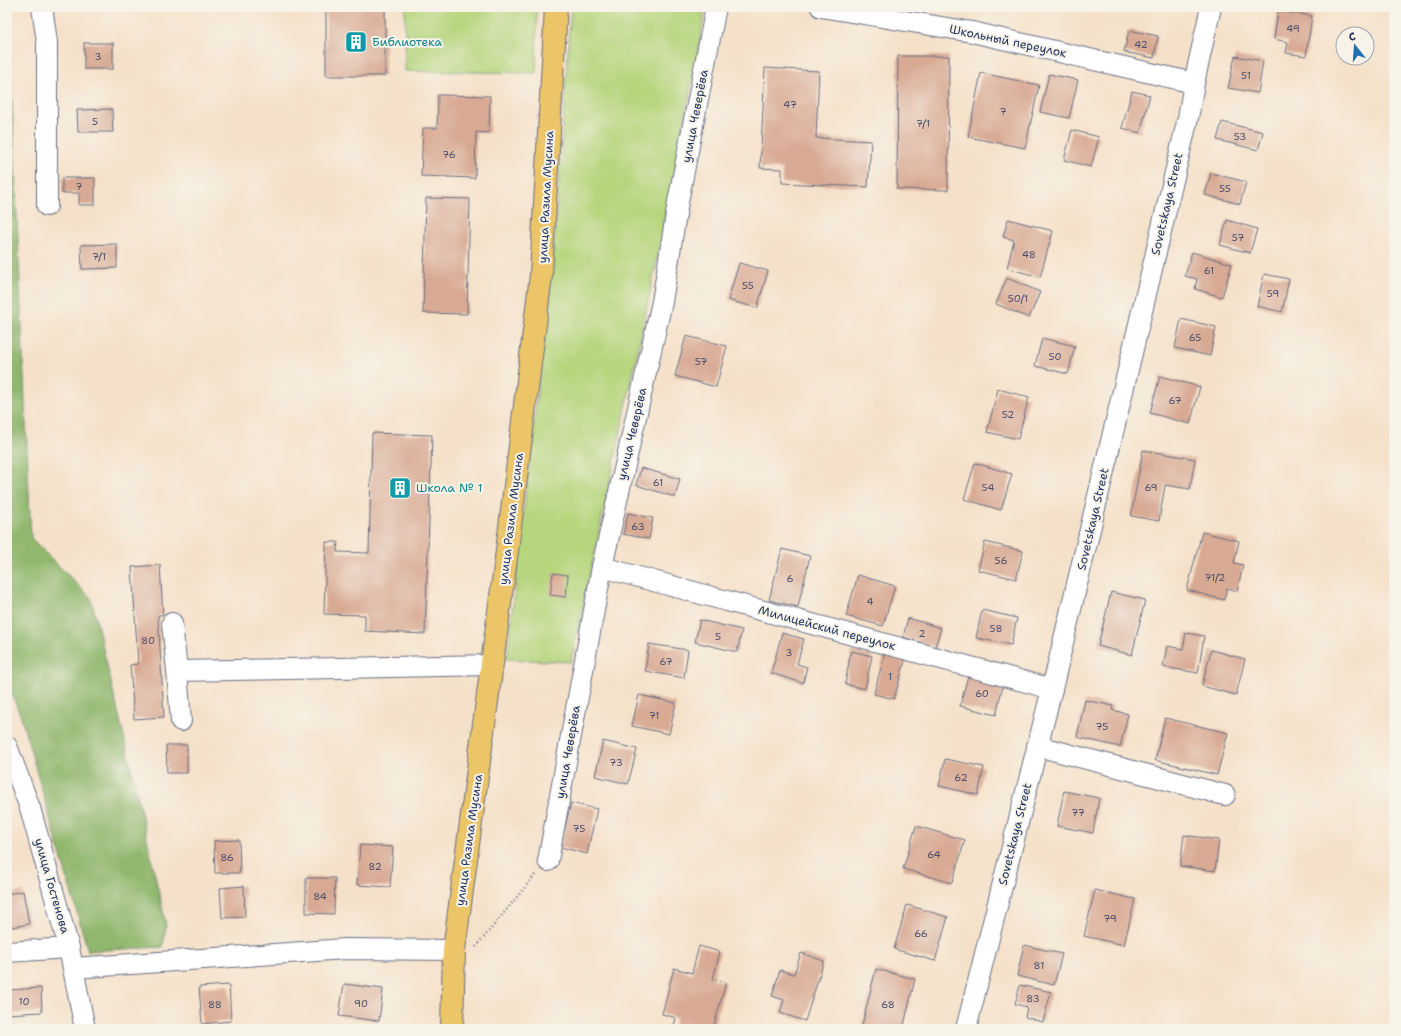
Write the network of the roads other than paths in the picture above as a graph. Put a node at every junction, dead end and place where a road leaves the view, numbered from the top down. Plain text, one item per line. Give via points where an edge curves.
1 (42, 7) edge
2 (556, 7) edge
3 (716, 7) edge
4 (821, 7) edge
5 (1211, 7) edge
6 (1194, 83) junction
7 (47, 206) dead end
8 (602, 567) junction
9 (172, 623) dead end
10 (492, 666) junction
11 (177, 671) junction
12 (1052, 689) junction
13 (181, 721) dead end
14 (7, 746) edge
15 (1038, 746) junction
16 (1225, 795) dead end
17 (548, 861) road end
18 (69, 948) junction
19 (465, 949) junction
20 (7, 952) edge
21 (74, 968) junction
22 (85, 1029) edge
23 (452, 1029) edge
24 (966, 1029) edge

1 - 7 street via 47,42
2 - 10 main road, улица Разила Мусина via 541,275
3 - 8 street, улица Чеверёва via 678,202 662,302
4 - 6 street, Школьный переулок via 972,32
5 - 6 street, Sovetskaya Street
6 - 12 street, Sovetskaya Street via 1188,118
8 - 12 street, Милицейский переулок
8 - 17 street, улица Чеверёва
9 - 11 street
10 - 11 street
10 - 19 main road, улица Разила Мусина
11 - 13 street
12 - 15 street, Sovetskaya Street
14 - 18 street, улица Гостенова via 30,808
15 - 16 street
15 - 24 street, Sovetskaya Street
18 - 20 street
18 - 21 street, улица Гостенова
19 - 21 street via 346,949
19 - 23 main road, улица Разила Мусина
21 - 22 street, улица Гостенова

